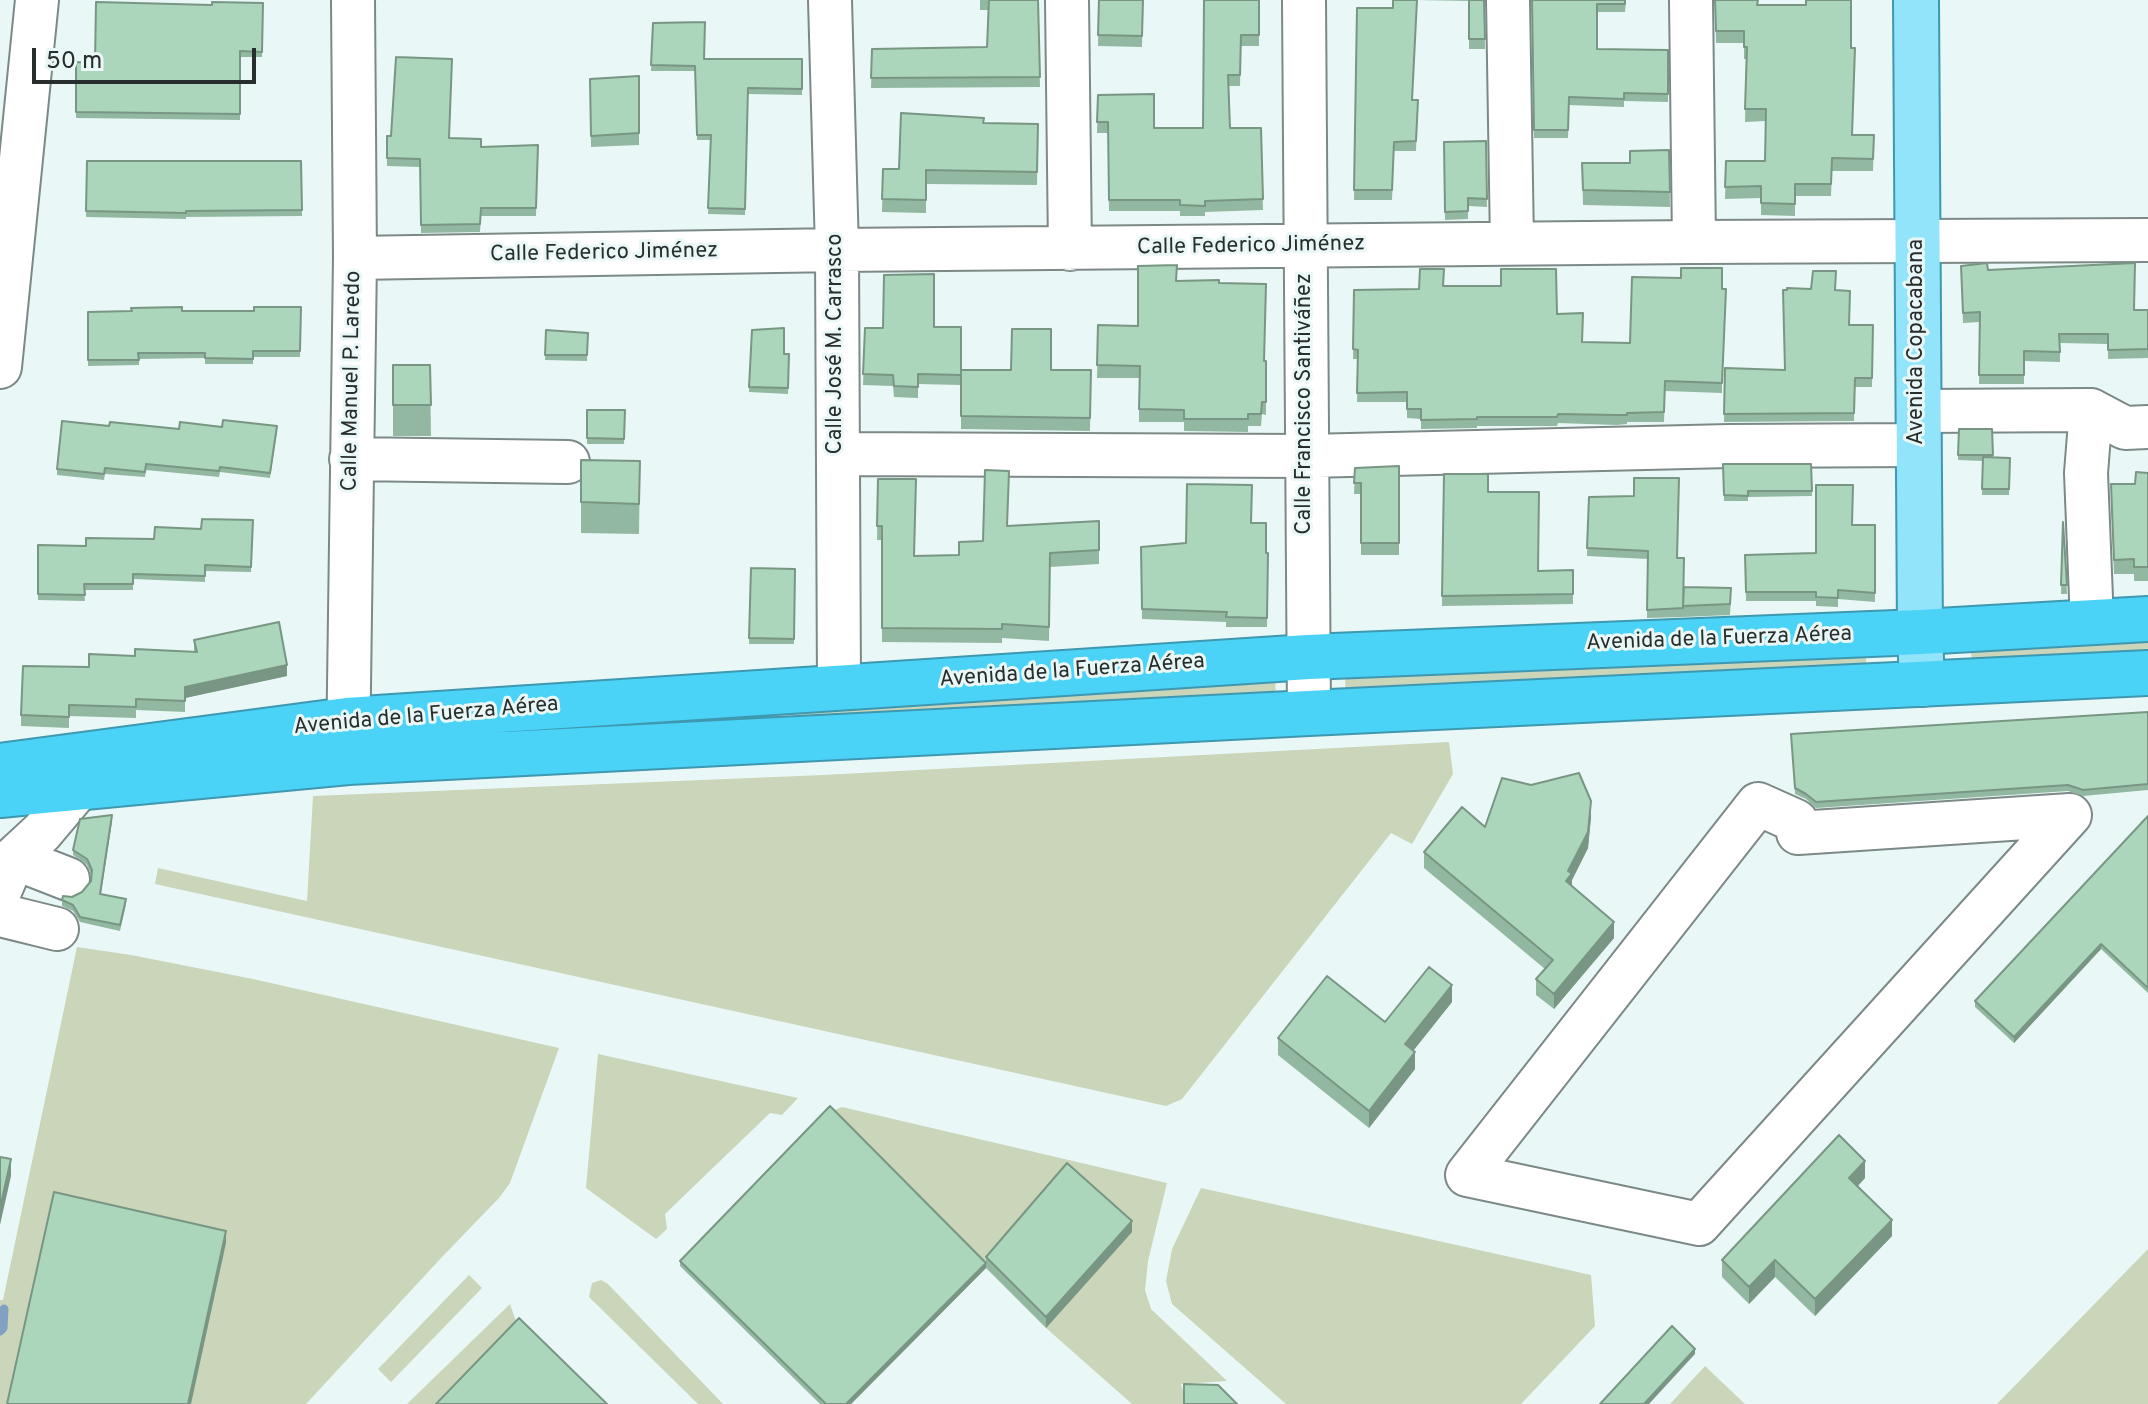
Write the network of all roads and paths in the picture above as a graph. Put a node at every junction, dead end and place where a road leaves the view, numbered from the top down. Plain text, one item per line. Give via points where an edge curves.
1 (37, 0) edge
2 (353, 0) edge
3 (830, 0) edge
4 (1067, 0) edge
5 (1304, 0) edge
6 (1508, 0) edge
7 (1691, 0) edge
8 (1916, 0) edge
9 (2148, 240) edge
10 (1694, 242) junction
11 (1918, 242) junction
12 (1512, 243) junction
13 (1305, 246) junction
14 (1070, 249) junction
15 (837, 250) junction
16 (355, 258) junction
17 (3, 300) edge
18 (0, 367) edge
19 (2091, 410) junction
20 (2148, 427) edge
21 (1919, 428) junction
22 (838, 454) junction
23 (1307, 456) junction
24 (351, 459) junction
25 (568, 462) dead end
26 (2148, 619) edge
27 (2092, 623) junction
28 (1920, 632) junction
29 (1308, 657) junction
30 (2148, 673) edge
31 (1922, 684) junction
32 (839, 687) junction
33 (1309, 713) junction
34 (348, 741) junction
35 (0, 766) edge
36 (79, 788) junction
37 (0, 795) edge
38 (0, 811) edge
39 (7, 875) edge
40 (68, 879) dead end
41 (0, 915) edge
42 (57, 929) dead end
43 (1699, 1224) joint

1 - 17 street
2 - 16 street, Calle Manuel P. Laredo
3 - 15 street, Calle José M. Carrasco
4 - 14 street
5 - 13 street, Calle Francisco Santiváñez
6 - 12 street
7 - 10 street
8 - 11 main road, Avenida Copacabana
9 - 11 street, Calle Federico Jiménez
10 - 11 street, Calle Federico Jiménez
10 - 12 street, Calle Federico Jiménez
11 - 21 main road, Avenida Copacabana
12 - 13 street, Calle Federico Jiménez
13 - 14 street, Calle Federico Jiménez
13 - 23 street, Calle Francisco Santiváñez
14 - 15 street, Calle Federico Jiménez
15 - 16 street, Calle Federico Jiménez
15 - 22 street, Calle José M. Carrasco
16 - 24 street, Calle Manuel P. Laredo
17 - 18 street
19 - 20 street via 2125,428
19 - 21 street
19 - 27 street via 2086,473
21 - 23 street via 1730,446
21 - 28 main road, Avenida Copacabana
22 - 23 street
22 - 32 street, Calle José M. Carrasco
23 - 29 street, Calle Francisco Santiváñez
24 - 25 street
24 - 34 street, Calle Manuel P. Laredo
26 - 27 highway, Avenida de la Fuerza Aérea
27 - 28 highway, Avenida de la Fuerza Aérea
28 - 29 highway, Avenida de la Fuerza Aérea
28 - 31 main road, Avenida Copacabana
29 - 32 highway, Avenida de la Fuerza Aérea
29 - 33 street, Calle Francisco Santiváñez
30 - 31 highway, Avenida de la Fuerza Aérea
31 - 33 highway, Avenida de la Fuerza Aérea
32 - 34 highway, Avenida de la Fuerza Aérea
33 - 34 highway, Avenida de la Fuerza Aérea
34 - 35 highway, Avenida de la Fuerza Aérea
34 - 36 highway, Avenida de la Fuerza Aérea
36 - 37 highway, Avenida de la Fuerza Aérea
36 - 39 street
38 - 39 street via 9,825
39 - 40 street
41 - 42 street
43 - 43 street via 1467,1175 1758,804 1796,821 1798,833 2070,815

